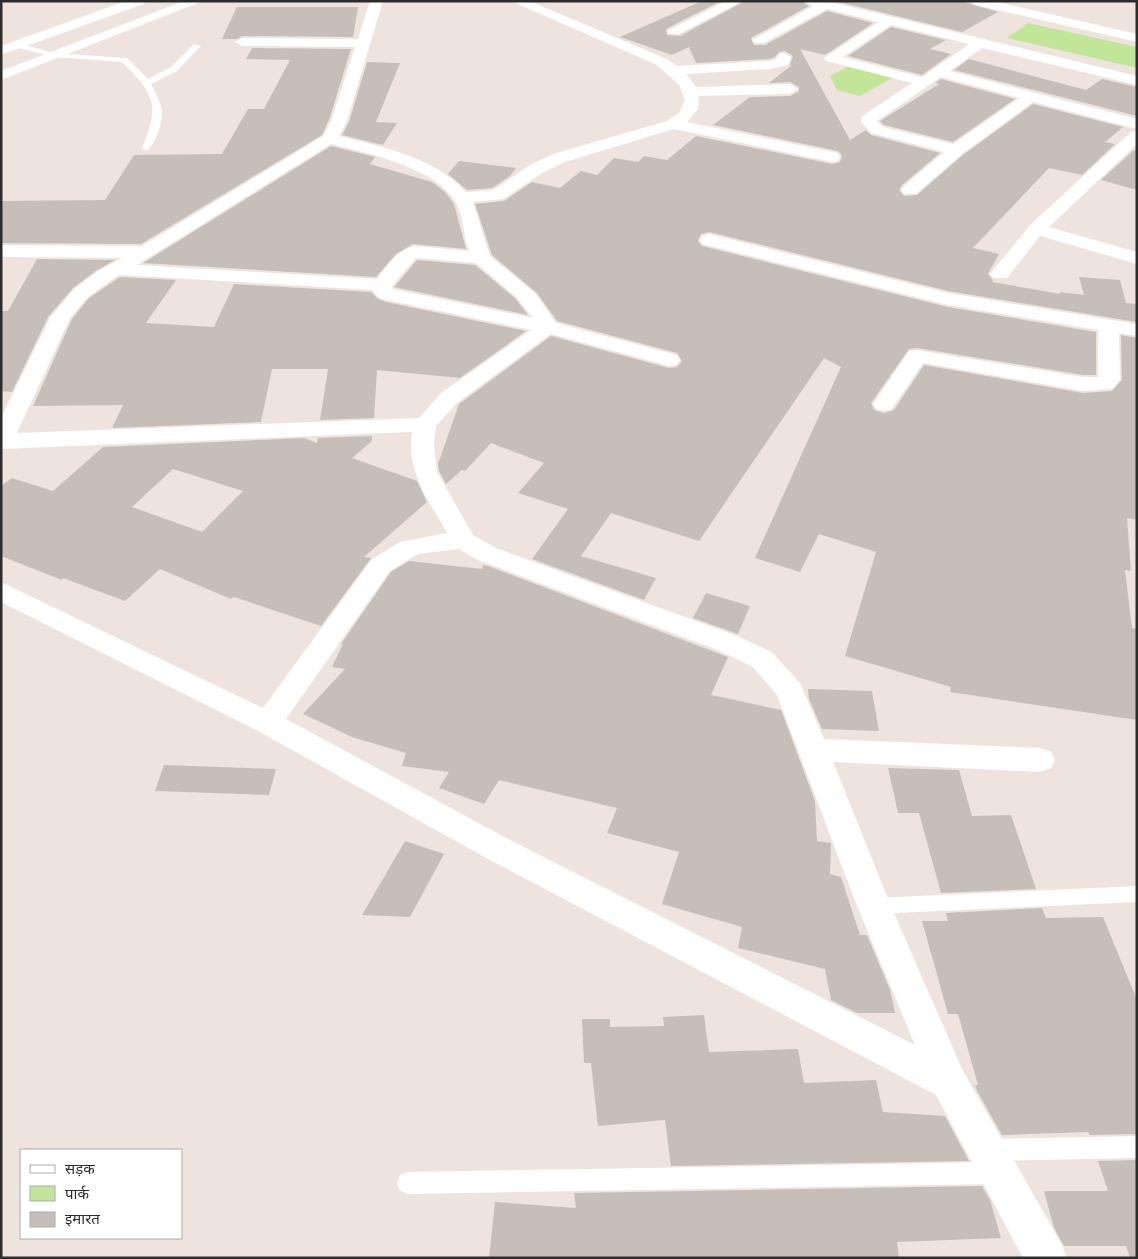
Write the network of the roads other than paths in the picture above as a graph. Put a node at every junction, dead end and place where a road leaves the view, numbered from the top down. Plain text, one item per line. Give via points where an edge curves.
1 (123, 1) edge
2 (139, 1) edge
3 (197, 1) edge
4 (377, 1) edge
5 (517, 1) edge
6 (737, 1) edge
7 (809, 1) edge
8 (974, 1) edge
9 (825, 5) junction
10 (1014, 10) junction
11 (890, 20) junction
12 (997, 22) dead end
13 (674, 31) dead end
14 (978, 37) junction
15 (1137, 38) edge
16 (759, 40) dead end
17 (242, 42) dead end
18 (364, 43) junction
19 (1, 45) edge
20 (18, 45) junction
21 (198, 46) dead end
22 (1, 51) edge
23 (54, 55) junction
24 (784, 57) dead end
25 (675, 70) junction
26 (938, 72) junction
27 (1, 76) edge
28 (1137, 81) edge
29 (924, 82) junction
30 (147, 83) junction
31 (790, 89) dead end
32 (692, 92) junction
33 (1031, 96) junction
34 (673, 124) junction
35 (1137, 124) edge
36 (1137, 136) edge
37 (329, 139) junction
38 (146, 148) dead end
39 (956, 150) junction
40 (832, 157) dead end
41 (910, 190) dead end
42 (462, 198) junction
43 (1036, 229) junction
44 (709, 240) dead end
45 (1, 251) edge
46 (147, 252) junction
47 (482, 258) junction
48 (1137, 258) edge
49 (115, 268) junction
50 (1000, 274) dead end
51 (382, 285) junction
52 (1108, 325) junction
53 (548, 326) junction
54 (1137, 330) edge
55 (669, 360) dead end
56 (884, 404) dead end
57 (425, 425) junction
58 (1, 441) edge
59 (463, 540) junction
60 (1, 591) edge
61 (268, 723) junction
62 (813, 750) junction
63 (1040, 760) dead end
64 (1137, 894) edge
65 (874, 906) junction
66 (949, 1082) junction
67 (1137, 1147) edge
68 (992, 1161) junction
69 (408, 1183) dead end
70 (1046, 1258) edge

1 - 19 street
2 - 20 street
3 - 23 street
4 - 18 street
5 - 25 street
6 - 13 street
7 - 9 street
8 - 10 street
9 - 11 street
9 - 16 street
10 - 12 street
10 - 15 street
11 - 14 street
11 - 29 street via 831,58
14 - 26 street
14 - 28 street
17 - 18 street
18 - 37 street via 339,121
20 - 22 street
20 - 23 lane
21 - 30 lane via 174,68
23 - 27 street
23 - 30 lane via 124,60
24 - 25 street via 783,62 770,65
25 - 32 street
26 - 29 street
26 - 33 street
29 - 39 street via 869,117 869,122 877,130
30 - 38 lane via 158,111
31 - 32 street
32 - 34 street via 691,108 685,118
33 - 35 street
33 - 39 street
34 - 40 street
34 - 42 street via 559,158 497,195
36 - 43 street
37 - 42 street via 388,154 419,166
37 - 46 street
39 - 41 street
42 - 47 street
43 - 48 street
43 - 50 street
44 - 52 street via 939,297
45 - 46 street
46 - 49 street
47 - 51 street via 414,252 406,255
47 - 53 street via 519,288 541,312
49 - 51 street
49 - 58 street via 70,301
51 - 53 street via 386,294
52 - 54 street
52 - 56 street via 1109,380 1104,384 1083,384 917,356
53 - 55 street
53 - 57 street via 449,398
57 - 58 street
57 - 59 street via 422,445 425,472
59 - 61 street via 413,545 393,553 381,565
59 - 62 street via 487,554 730,644 763,660 790,690
60 - 61 street
61 - 66 street via 500,850
62 - 63 street
62 - 65 street
64 - 65 lane
65 - 66 street
66 - 68 street
67 - 68 lane
68 - 69 lane
68 - 70 street

